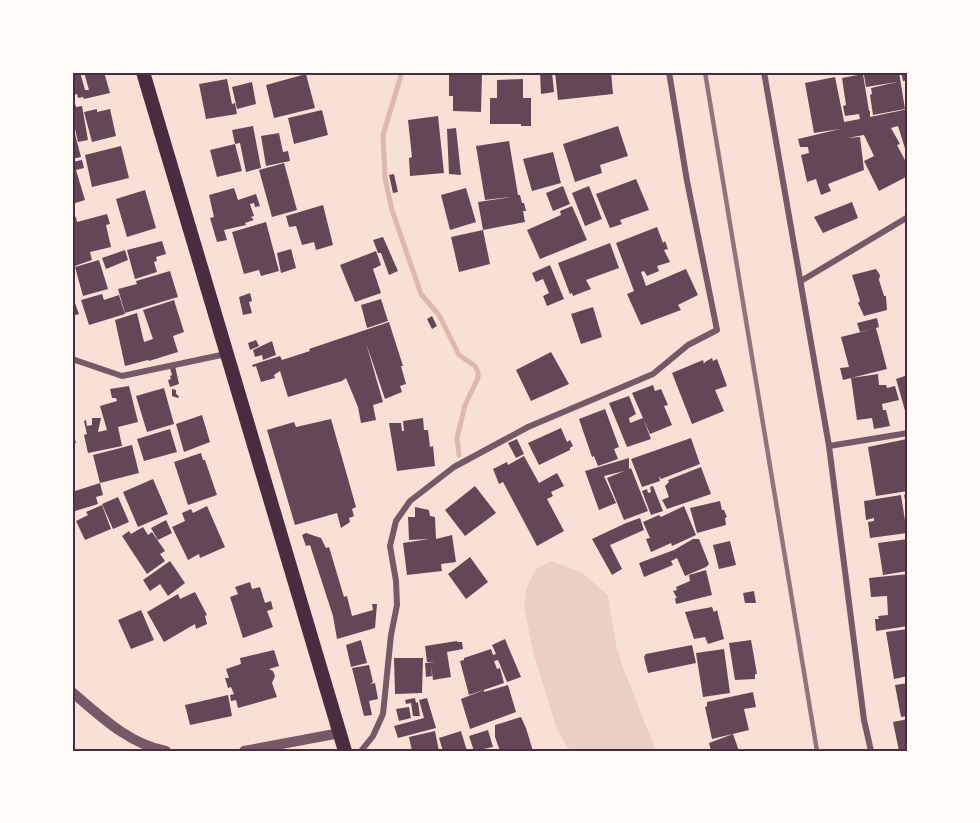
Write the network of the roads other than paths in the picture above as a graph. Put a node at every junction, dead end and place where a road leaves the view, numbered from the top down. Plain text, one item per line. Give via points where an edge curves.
1 (143, 72) edge
2 (669, 72) edge
3 (764, 72) edge
4 (908, 217) edge
5 (801, 281) junction
6 (226, 354) junction
7 (72, 359) edge
8 (908, 433) edge
9 (829, 446) junction
10 (72, 692) edge
11 (340, 733) junction
12 (166, 751) edge
13 (244, 751) edge
14 (345, 751) edge
15 (361, 751) edge
16 (871, 751) edge

1 - 6 main road
2 - 15 street via 717,330 688,345 653,374 528,427 454,467 410,501 396,521 390,546 397,605 383,714
3 - 5 street
4 - 5 street
5 - 9 street
6 - 7 street via 122,376
6 - 11 main road
8 - 9 street
9 - 16 street
10 - 12 street via 134,740
11 - 13 street
11 - 14 main road

